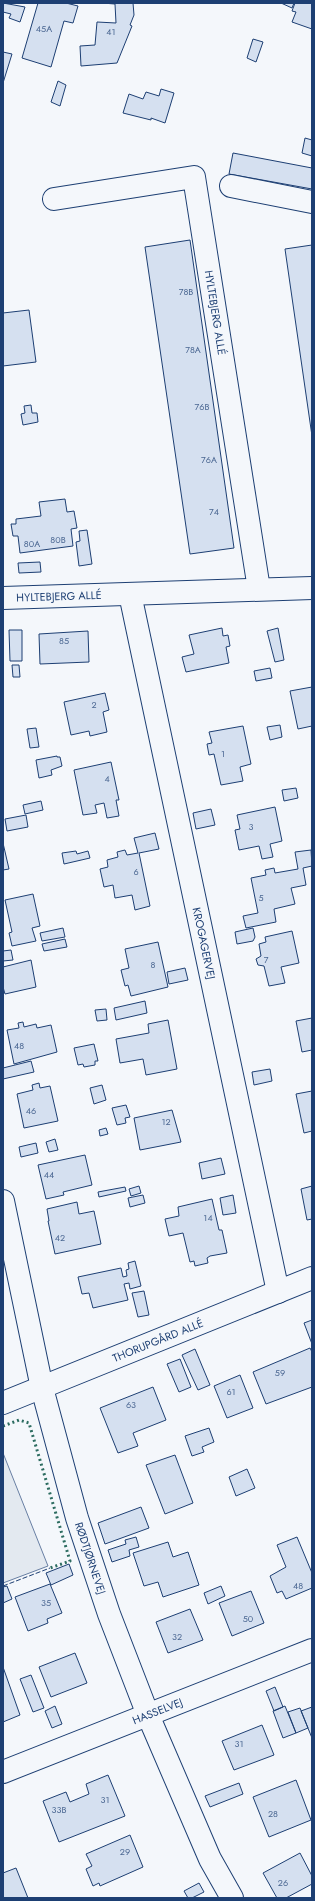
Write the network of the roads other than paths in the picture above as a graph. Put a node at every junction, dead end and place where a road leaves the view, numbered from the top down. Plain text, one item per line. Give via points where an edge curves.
1 (231, 186) dead end
2 (54, 199) dead end
3 (312, 202) edge
4 (312, 588) edge
5 (259, 589) junction
6 (130, 594) junction
7 (3, 598) edge
8 (3, 1201) edge
9 (312, 1278) edge
10 (278, 1292) junction
11 (42, 1388) junction
12 (3, 1403) edge
13 (312, 1650) edge
14 (148, 1715) junction
15 (3, 1772) edge
16 (232, 1898) edge

1 - 3 street
2 - 5 street, HYLTEBJERG ALLÉ via 194,177
4 - 5 street, HYLTEBJERG ALLÉ
5 - 6 street, HYLTEBJERG ALLÉ
6 - 7 street, HYLTEBJERG ALLÉ
6 - 10 street, KROGAGERVEJ
8 - 11 street, RØDTJØRNEVEJ
9 - 10 street, THORUPGÅRD ALLÉ
10 - 11 street, THORUPGÅRD ALLÉ
11 - 12 street, THORUPGÅRD ALLÉ
11 - 14 street, RØDTJØRNEVEJ via 77,1518 109,1614
13 - 14 street, HASSELVEJ
14 - 15 street, HASSELVEJ
14 - 16 street, RØDTJØRNEVEJ via 210,1859

